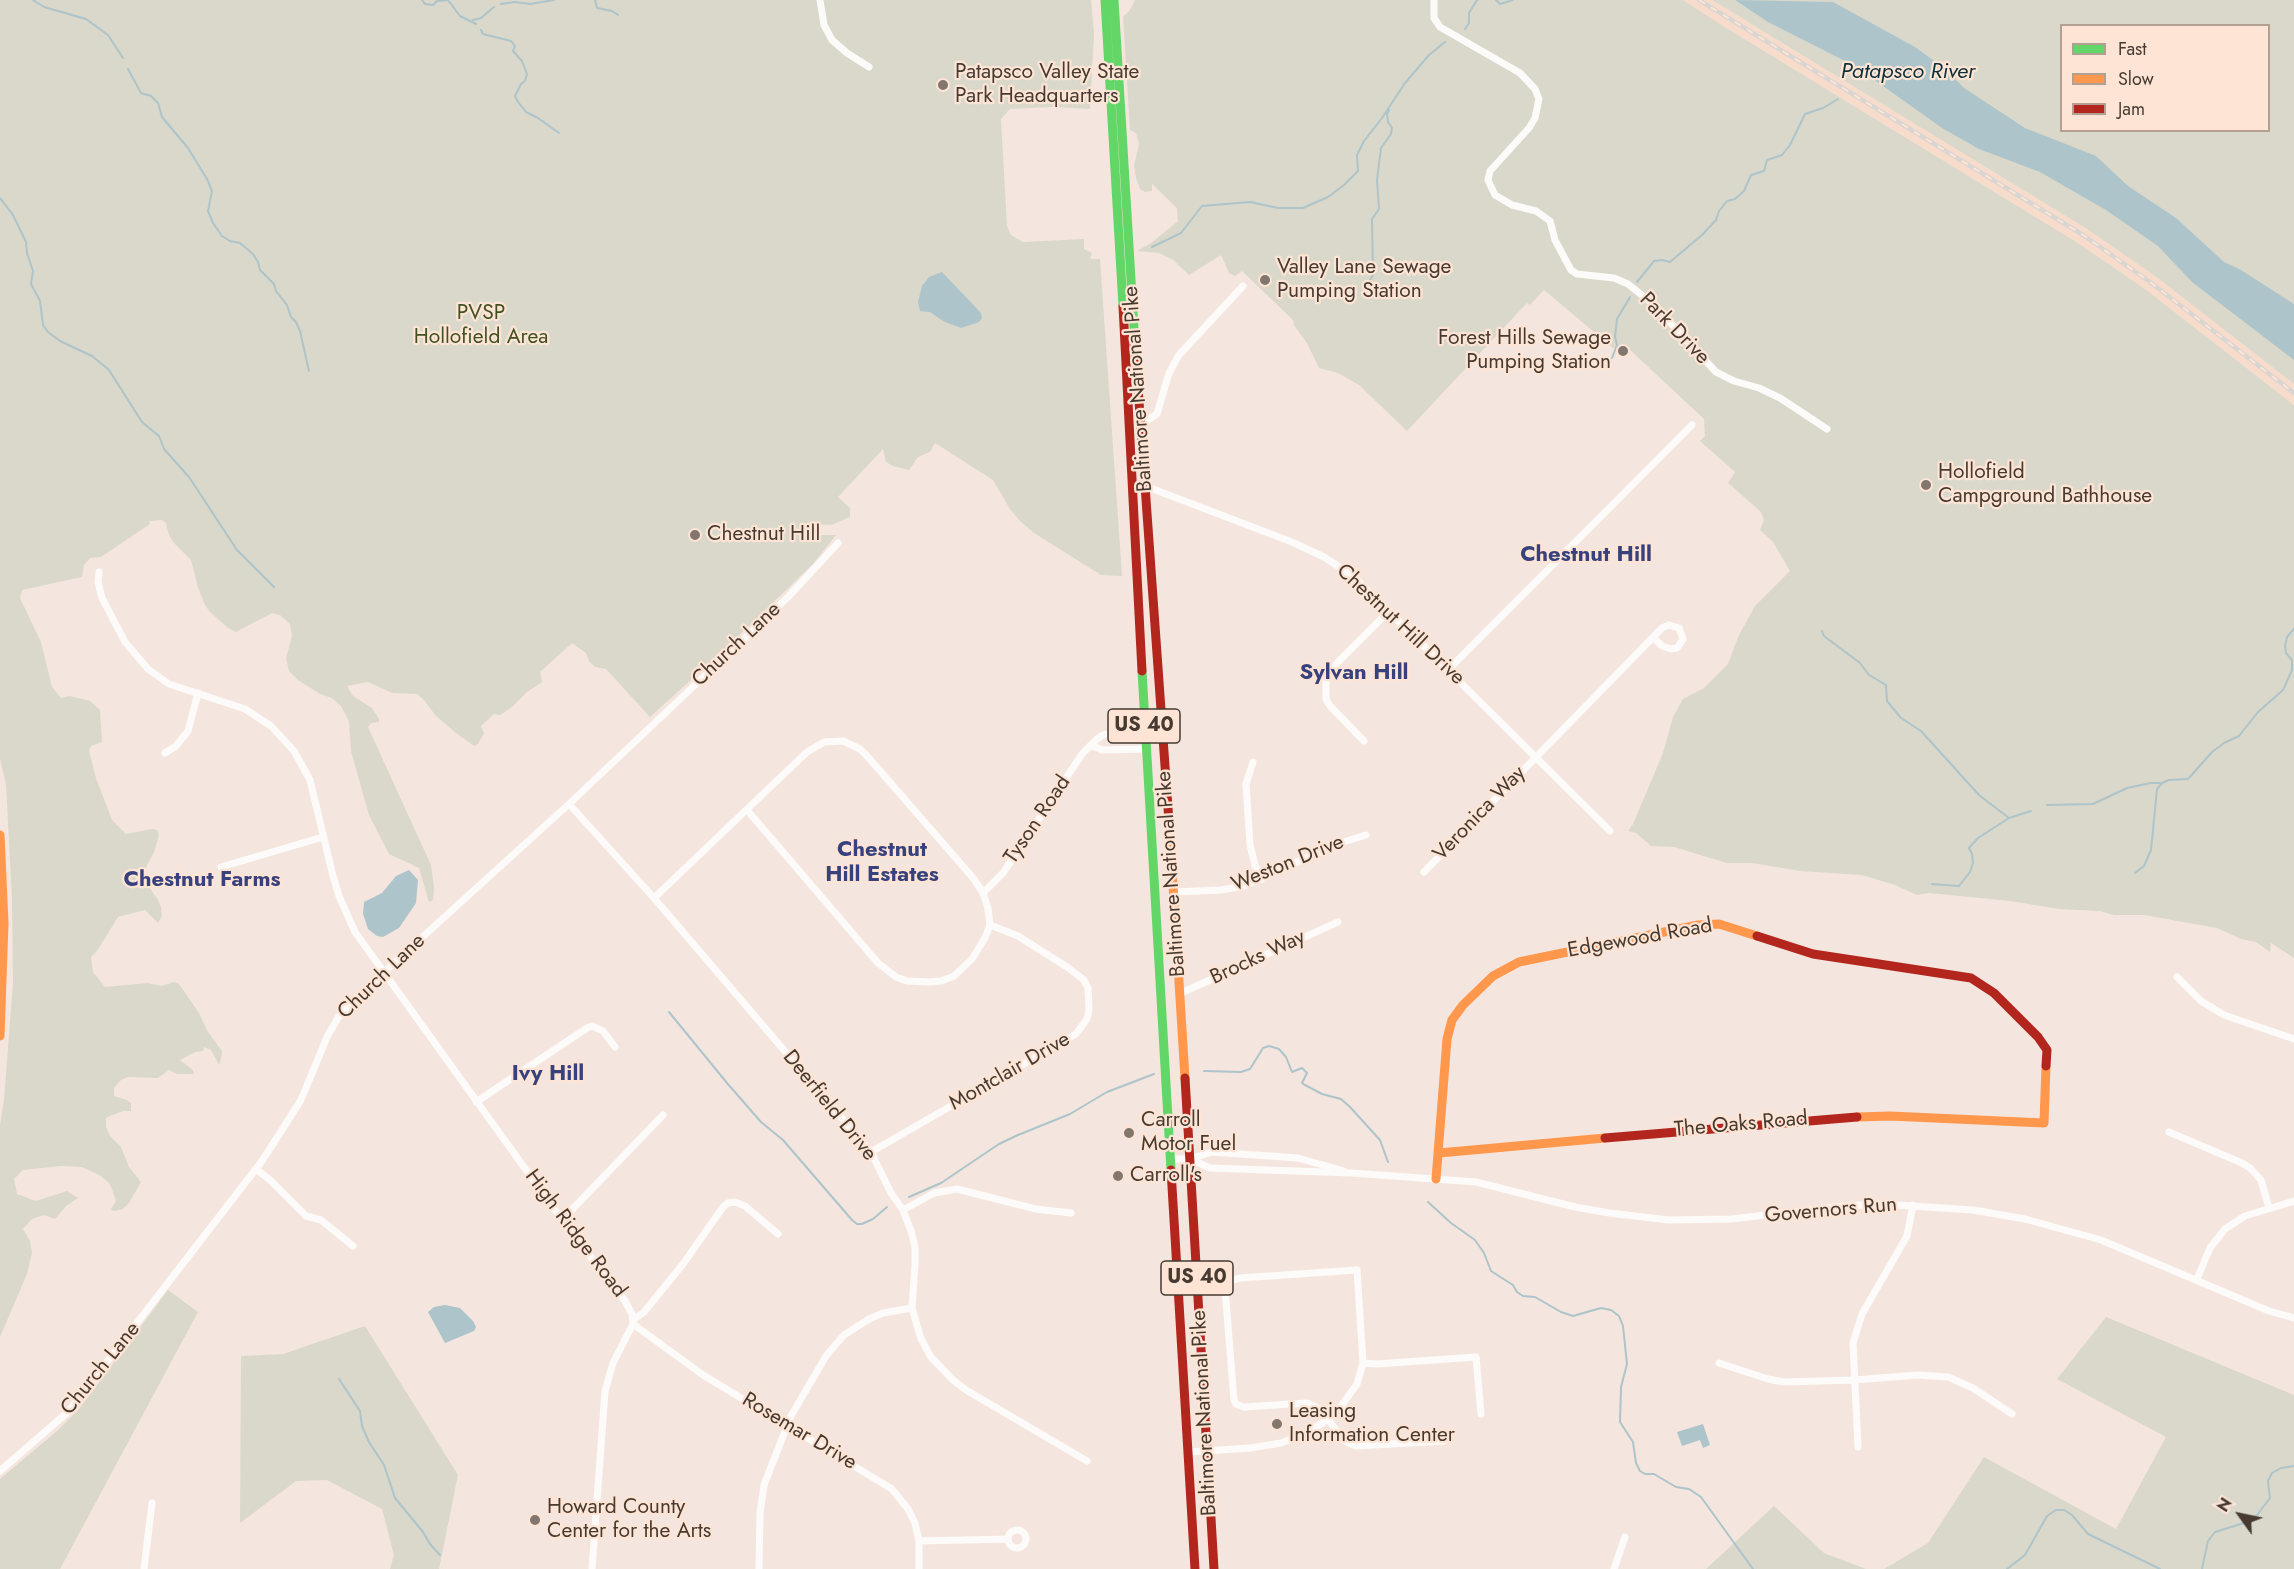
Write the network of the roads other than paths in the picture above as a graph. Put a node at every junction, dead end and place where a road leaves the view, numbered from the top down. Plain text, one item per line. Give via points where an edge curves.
1 (820, 0) edge
2 (1107, 0) edge
3 (1434, 0) edge
4 (869, 67) dead end
5 (1243, 286) dead end
6 (1140, 425) junction
7 (1692, 425) dead end
8 (1827, 429) dead end
9 (1145, 486) junction
10 (838, 543) dead end
11 (99, 572) dead end
12 (1389, 611) junction
13 (1653, 638) junction
14 (1448, 670) junction
15 (198, 693) junction
16 (1144, 727) junction
17 (1364, 741) dead end
18 (1091, 745) junction
19 (1145, 748) junction
20 (165, 753) dead end
21 (1536, 756) junction
22 (1253, 762) dead end
23 (569, 804) junction
24 (747, 810) junction
25 (1610, 831) dead end
26 (0, 835) edge
27 (1366, 835) dead end
28 (323, 837) junction
29 (221, 867) dead end
30 (1424, 872) dead end
31 (1262, 879) junction
32 (1174, 892) junction
33 (983, 893) junction
34 (654, 898) junction
35 (1338, 922) dead end
36 (990, 925) junction
37 (384, 972) junction
38 (2177, 977) dead end
39 (1179, 994) junction
40 (0, 1036) edge
41 (2294, 1039) edge
42 (615, 1047) dead end
43 (476, 1102) junction
44 (663, 1115) dead end
45 (2044, 1123) joint
46 (2169, 1132) dead end
47 (871, 1152) junction
48 (1439, 1153) junction
49 (1170, 1159) junction
50 (1190, 1159) junction
51 (256, 1169) junction
52 (1352, 1173) junction
53 (1436, 1179) junction
54 (2294, 1201) edge
55 (1913, 1205) junction
56 (2269, 1208) junction
57 (903, 1210) junction
58 (1071, 1213) dead end
59 (562, 1220) junction
60 (778, 1234) dead end
61 (353, 1246) dead end
62 (2197, 1279) junction
63 (912, 1308) junction
64 (2294, 1318) edge
65 (633, 1322) junction
66 (1363, 1363) junction
67 (1719, 1363) dead end
68 (1854, 1380) junction
69 (1480, 1414) dead end
70 (2012, 1414) dead end
71 (1328, 1419) junction
72 (788, 1425) junction
73 (1443, 1441) dead end
74 (1858, 1447) dead end
75 (1188, 1452) junction
76 (1207, 1452) junction
77 (1087, 1461) dead end
78 (0, 1471) edge
79 (152, 1503) dead end
80 (1624, 1537) dead end
81 (1008, 1539) dead end
82 (919, 1541) junction
83 (144, 1569) edge
84 (592, 1569) edge
85 (759, 1569) edge
86 (919, 1569) edge
87 (1195, 1569) edge
88 (1214, 1569) edge
89 (1614, 1569) edge

1 - 4 street via 824,25 832,40
2 - 6 main road, Baltimore National Pike / US 40
2 - 16 main road, Baltimore National Pike / US 40
3 - 8 street, Park Drive via 1434,18 1440,27 1520,73 1539,99 1529,128 1490,171 1488,180 1495,195 1512,205 1536,211 1550,221 1571,270 1628,284 1653,304 1716,372 1780,398
5 - 6 street via 1179,355 1169,373 1161,407 1153,419
6 - 9 main road, Baltimore National Pike / US 40
7 - 14 street
9 - 12 street, Chestnut Hill Drive via 1324,557 1353,576
9 - 32 main road, Baltimore National Pike / US 40
10 - 23 street, Church Lane via 788,597
11 - 15 street, High Ridge Road via 102,598 133,654 158,678
12 - 14 street, Chestnut Hill Drive
12 - 17 street via 1326,679 1330,706
13 - 13 street, Veronica Way via 1669,625 1683,633 1677,648 1668,649
13 - 21 street, Veronica Way
14 - 21 street, Chestnut Hill Drive
15 - 20 street via 188,731
15 - 28 street, High Ridge Road via 245,709 283,737 309,780
16 - 18 street, Tyson Road via 1103,735
16 - 19 main road, Baltimore National Pike / US 40
18 - 19 street via 1102,750
18 - 33 street, Tyson Road via 1003,873
19 - 49 main road, Baltimore National Pike / US 40
21 - 25 street, Chestnut Hill Drive
21 - 30 street, Veronica Way
22 - 31 street via 1246,784 1250,845
23 - 34 street, Deerfield Drive
23 - 37 street, Church Lane
24 - 33 street via 816,745 835,740 852,744 868,757
24 - 34 street
24 - 36 street via 878,963 896,977 929,982 954,976 972,959
26 - 40 main road via 4,923
27 - 31 street, Weston Drive via 1337,844
28 - 29 street
28 - 37 street, High Ridge Road via 346,914
31 - 32 street, Weston Drive via 1221,890
32 - 39 main road, Baltimore National Pike / US 40
33 - 36 street
34 - 47 street, Deerfield Drive
35 - 39 street, Brocks Way
36 - 47 street, Montclair Drive via 1018,936 1077,973 1088,988 1087,1019 1067,1040
37 - 43 street, High Ridge Road
37 - 51 street, Church Lane via 351,1003 332,1028 301,1100
38 - 41 street via 2201,1001 2224,1016
39 - 50 main road, Baltimore National Pike / US 40
42 - 43 street via 603,1031 592,1026
43 - 59 street, High Ridge Road
44 - 59 street
45 - 48 main road, The Oaks Road via 1842,1117
45 - 48 main road, Edgewood Road via 2047,1050 1983,984 1959,974 1814,954 1731,926 1710,924 1519,962 1493,976 1463,1005 1450,1027
46 - 56 street via 2250,1168 2261,1180
47 - 57 street, Deerfield Drive
48 - 53 main road, Edgewood Road
49 - 50 street, Governors Run
49 - 75 main road, Baltimore National Pike / US 40
50 - 52 street, Governors Run via 1210,1168
50 - 52 street, Governors Run via 1212,1152 1298,1158
50 - 76 main road, Baltimore National Pike / US 40
51 - 61 street via 306,1216 321,1220
51 - 78 street, Church Lane via 69,1411
52 - 53 street, Governors Run
53 - 55 street, Governors Run via 1476,1182 1575,1207 1669,1220 1731,1219 1844,1206
54 - 56 street
55 - 62 street, Governors Run via 1982,1211 2058,1227
55 - 68 street via 1901,1249 1856,1328
56 - 62 street via 2225,1228 2210,1248
57 - 58 street via 934,1193 957,1189 1036,1209
57 - 63 street, Deerfield Drive via 915,1247
59 - 65 street, High Ridge Road via 625,1300
60 - 65 street via 745,1206 728,1203
62 - 64 street, Governors Run
63 - 72 street via 869,1319 837,1341
63 - 77 street, Deerfield Drive via 930,1357 953,1380
65 - 72 street, Rosemar Drive via 703,1376
65 - 84 street, High Ridge Road via 610,1369 605,1391
66 - 69 street via 1476,1357
66 - 71 street via 1353,1391
66 - 71 street via 1357,1270 1232,1279 1226,1285 1236,1404 1244,1407 1307,1403
67 - 68 street via 1784,1382
68 - 70 street via 1948,1377
68 - 74 street
71 - 73 street via 1343,1440 1356,1446
71 - 76 street via 1281,1443
72 - 82 street, Rosemar Drive via 892,1489 908,1509
72 - 85 street via 761,1500
75 - 76 street
75 - 87 main road, Baltimore National Pike / US 40
76 - 88 main road, Baltimore National Pike / US 40
79 - 83 street
80 - 89 street
81 - 82 street
82 - 86 street, Rosemar Drive

